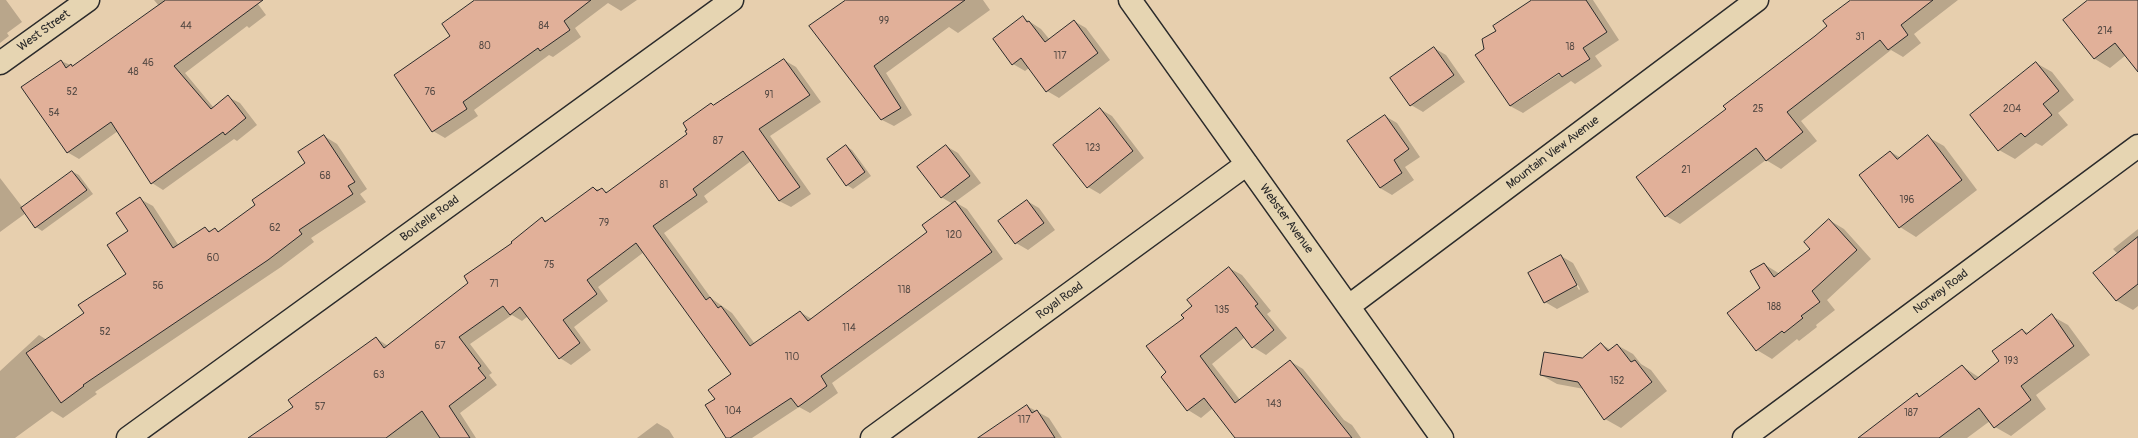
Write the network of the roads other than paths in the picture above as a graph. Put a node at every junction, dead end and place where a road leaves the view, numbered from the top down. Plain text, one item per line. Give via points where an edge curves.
1 (88, 0) edge
2 (732, 0) edge
3 (1757, 0) edge
4 (1138, 3) edge
5 (0, 63) edge
6 (2138, 146) edge
7 (1247, 164) junction
8 (1349, 306) junction
9 (128, 438) edge
10 (872, 438) edge
11 (1442, 438) edge
12 (1744, 438) edge

1 - 5 street, West Street
2 - 9 street, Boutelle Road
3 - 8 street, Mountain View Avenue
4 - 7 street, Webster Avenue
6 - 12 street, Norway Road
7 - 8 street, Webster Avenue
7 - 10 street, Royal Road
8 - 11 street, Webster Avenue

